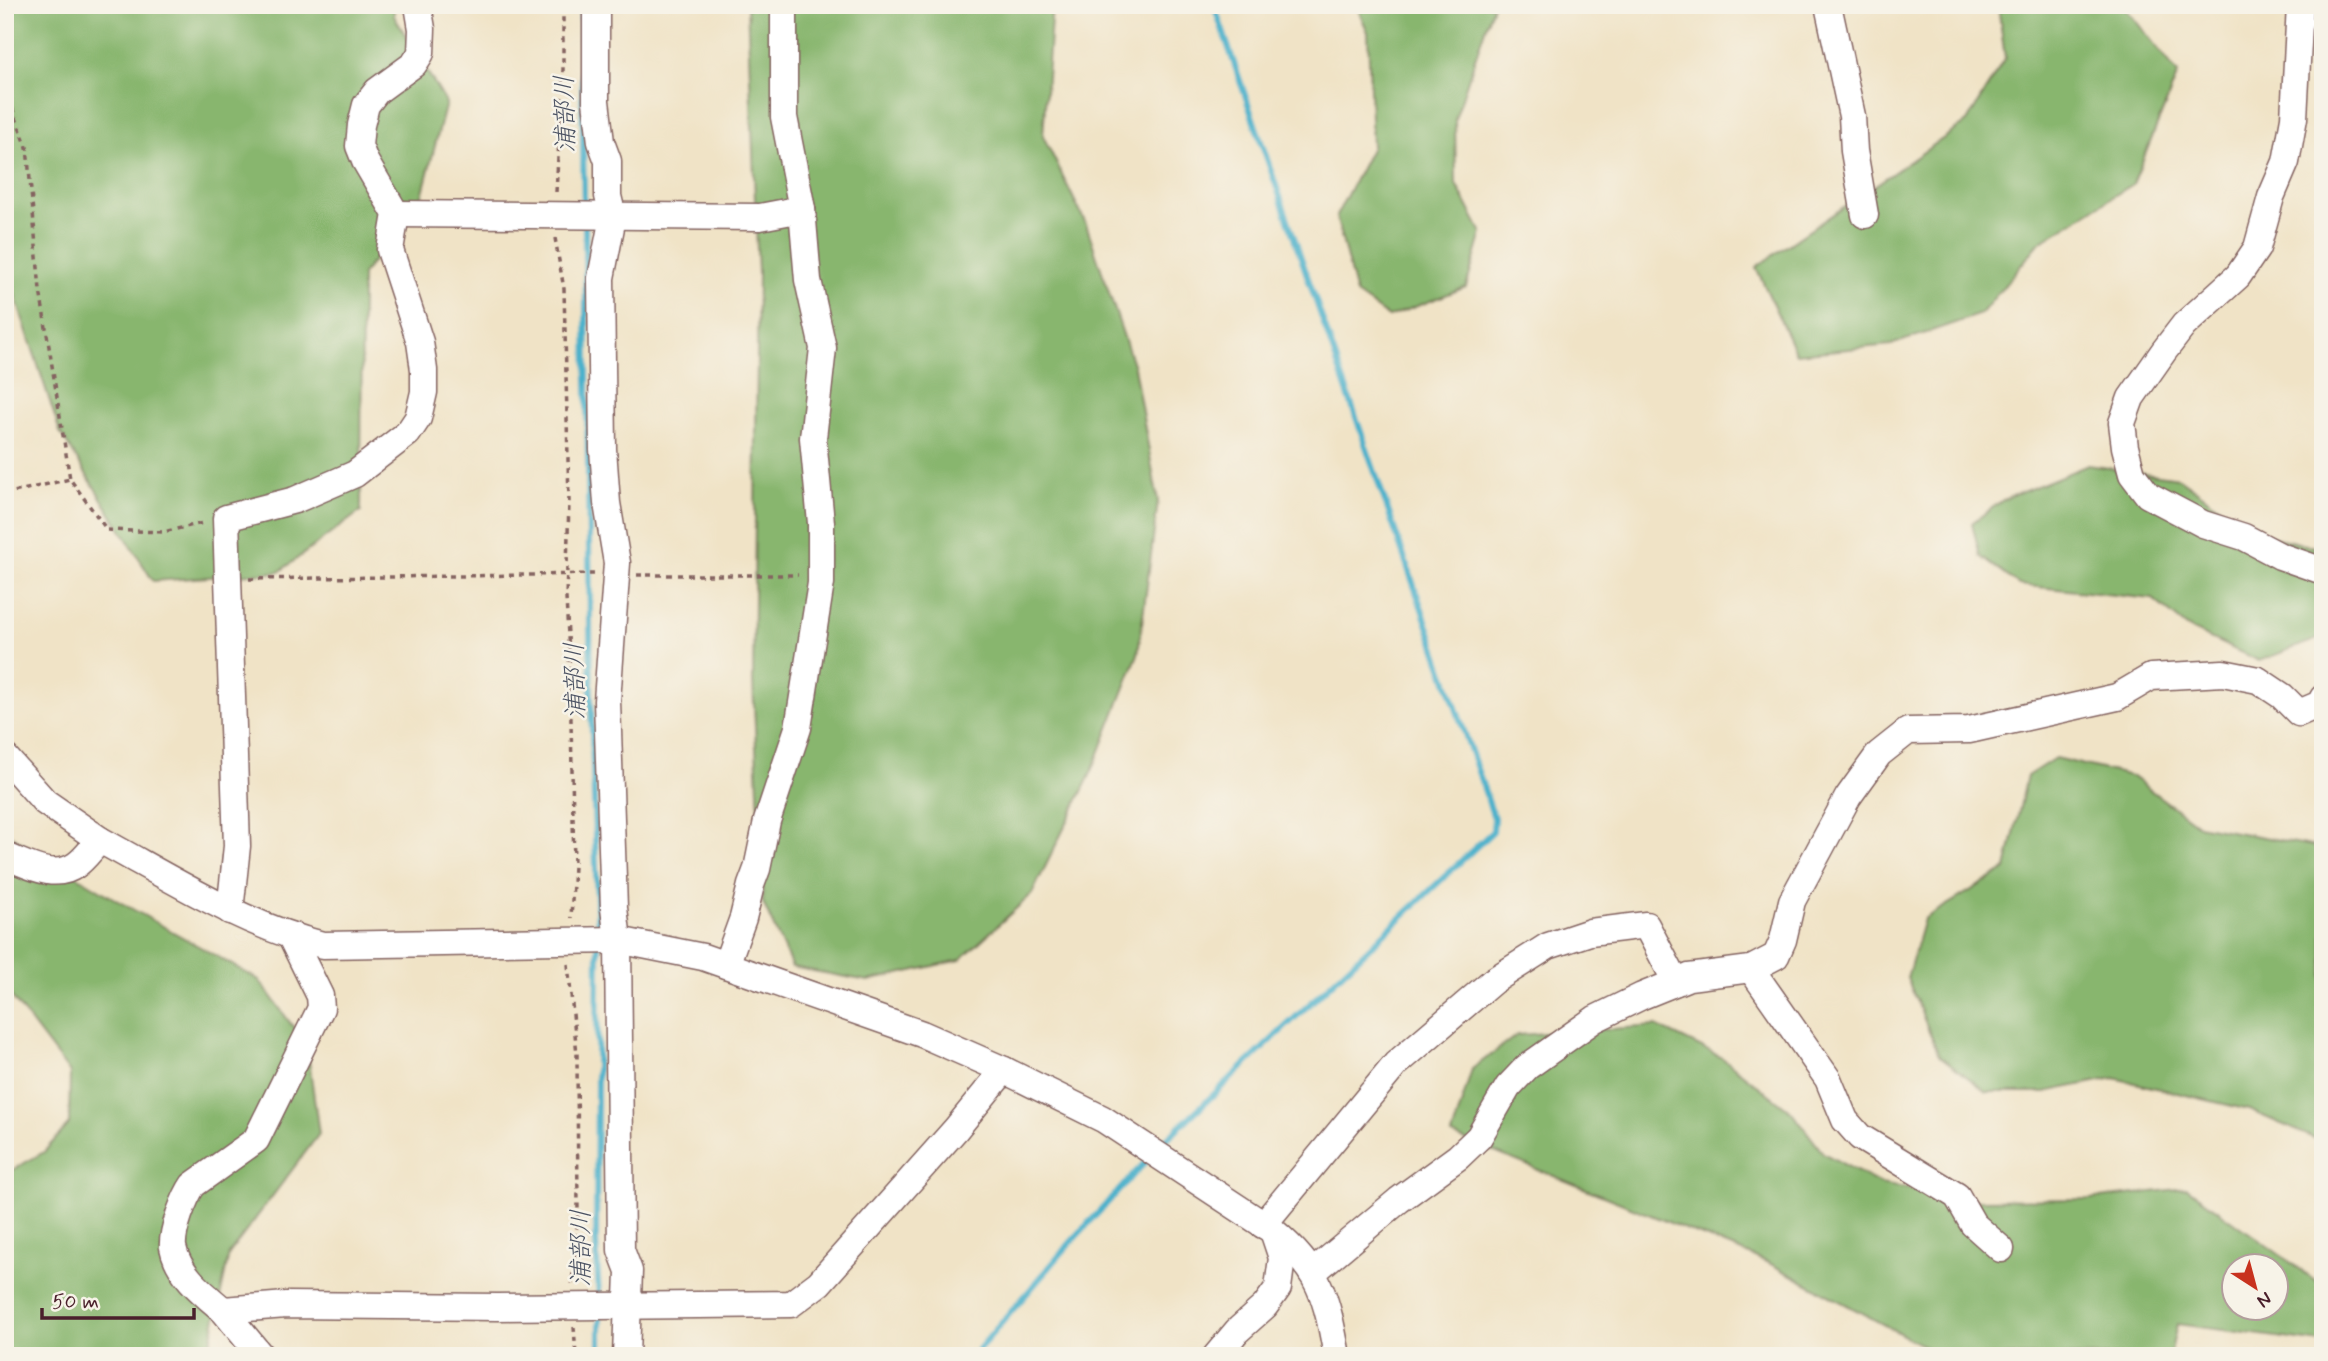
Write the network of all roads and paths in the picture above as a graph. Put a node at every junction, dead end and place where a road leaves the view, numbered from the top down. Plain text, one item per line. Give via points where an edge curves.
1 (418, 5) edge
2 (563, 5) edge
3 (596, 5) edge
4 (784, 5) edge
5 (1828, 5) edge
6 (2300, 5) edge
7 (5, 89) edge
8 (802, 209) junction
9 (396, 214) junction
10 (553, 215) junction
11 (1865, 215) dead end
12 (613, 217) junction
13 (70, 479) junction
14 (5, 494) edge
15 (226, 518) junction
16 (2322, 570) edge
17 (567, 574) junction
18 (616, 575) junction
19 (821, 575) junction
20 (229, 580) junction
21 (2323, 698) edge
22 (5, 757) edge
23 (100, 841) junction
24 (5, 856) edge
25 (230, 911) junction
26 (291, 937) junction
27 (618, 940) junction
28 (566, 941) junction
29 (726, 965) junction
30 (1751, 969) junction
31 (1676, 982) junction
32 (1004, 1070) junction
33 (1268, 1228) junction
34 (2001, 1249) dead end
35 (1312, 1273) junction
36 (627, 1306) junction
37 (573, 1307) junction
38 (223, 1310) junction
39 (261, 1356) edge
40 (576, 1356) edge
41 (626, 1356) edge
42 (1216, 1356) edge
43 (1337, 1356) edge

1 - 9 street via 421,53 414,64 377,91 366,106 361,125 359,146
2 - 10 path via 559,164
3 - 12 street via 596,102
4 - 8 street via 784,117
5 - 11 street via 1852,117
6 - 16 street via 2294,118 2286,162 2257,248 2238,276 2184,325 2131,398 2122,423 2132,474 2148,495 2203,524
7 - 13 path via 27,146 40,290
8 - 12 street via 760,216
8 - 19 street via 808,280 823,348 813,438
9 - 10 street
9 - 15 street via 390,250 420,342 424,370 418,418 408,433 355,474 295,500
10 - 12 street
10 - 17 path via 564,289
12 - 18 street via 601,278 603,449
13 - 14 path
13 - 15 path via 107,530 163,532
15 - 20 street
17 - 18 path
17 - 20 path
17 - 28 path via 574,866 573,909
18 - 19 path
18 - 27 street via 607,701
19 - 29 street via 798,728
20 - 25 street via 237,846
21 - 30 street via 2299,713 2258,680 2223,673 2151,677 2117,697 1969,730 1908,731 1878,754 1848,797 1792,901 1776,956
22 - 23 street via 45,802
23 - 24 street via 65,871 47,872
23 - 25 street
25 - 26 street
26 - 28 street via 323,945 368,946
26 - 38 street via 320,996 321,1008 256,1140 193,1185 176,1227 173,1247 182,1268
27 - 28 street
27 - 29 street
27 - 36 street via 621,1250 629,1271
28 - 37 path via 577,1054 578,1215
29 - 32 street via 922,1034
30 - 31 street
30 - 34 street via 1828,1079 1845,1120 1860,1137 1957,1196 1973,1224
31 - 33 street via 1646,925 1590,932 1548,946 1493,981 1396,1064
31 - 35 street via 1594,1019 1527,1068 1508,1087 1479,1137
32 - 33 street via 1102,1119
32 - 36 street via 818,1283 791,1304
33 - 35 street via 1297,1251
33 - 42 street via 1282,1258 1278,1288
35 - 43 street via 1327,1303
36 - 37 street
36 - 41 street
37 - 38 street via 286,1305
37 - 40 path
38 - 39 street

